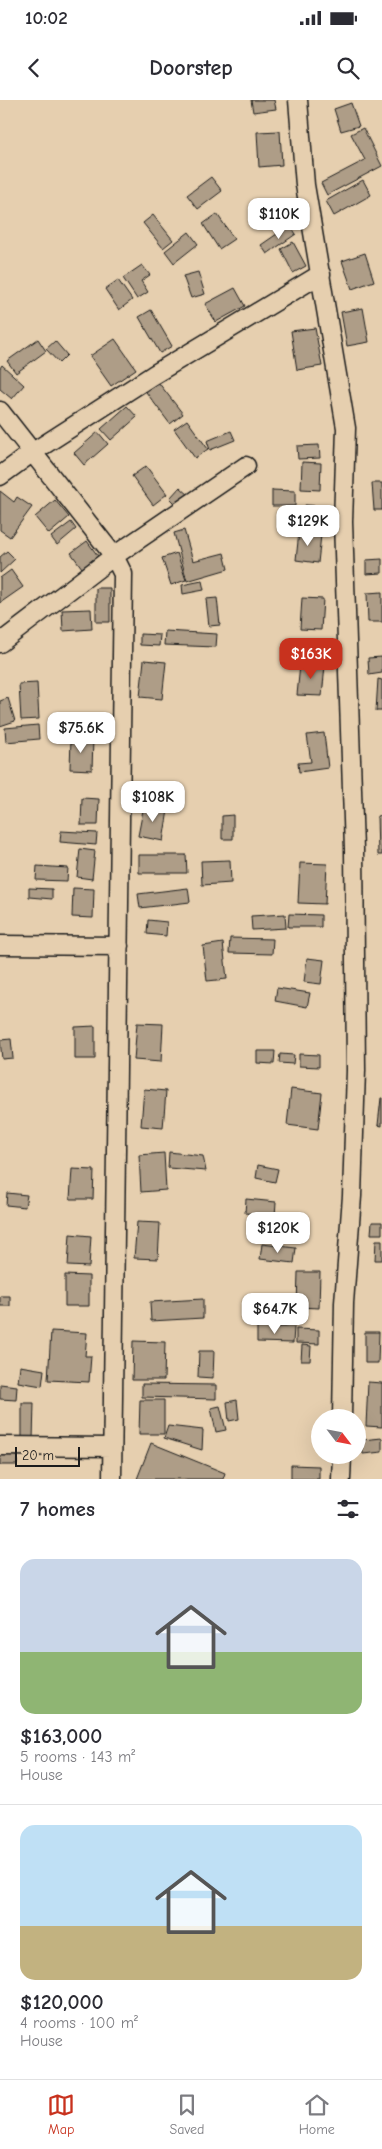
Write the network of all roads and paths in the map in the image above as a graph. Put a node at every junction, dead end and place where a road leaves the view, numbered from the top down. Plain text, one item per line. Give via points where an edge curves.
1 (298, 100) edge
2 (321, 274) junction
3 (0, 410) edge
4 (32, 452) junction
5 (246, 466) dead end
6 (0, 476) edge
7 (114, 556) junction
8 (0, 643) edge
9 (0, 945) edge
10 (119, 946) junction
11 (342, 1409) edge
12 (0, 1446) edge
13 (112, 1447) junction
14 (342, 1464) edge
15 (112, 1479) edge
16 (342, 1479) edge

1 - 2 street via 304,185
2 - 4 street
2 - 11 street via 346,428 343,522 354,849 356,1070
3 - 4 street
4 - 6 street
4 - 7 street
5 - 7 street
7 - 8 street
7 - 10 street via 123,574
9 - 10 street
10 - 13 street
12 - 13 street
13 - 15 street
14 - 16 street

